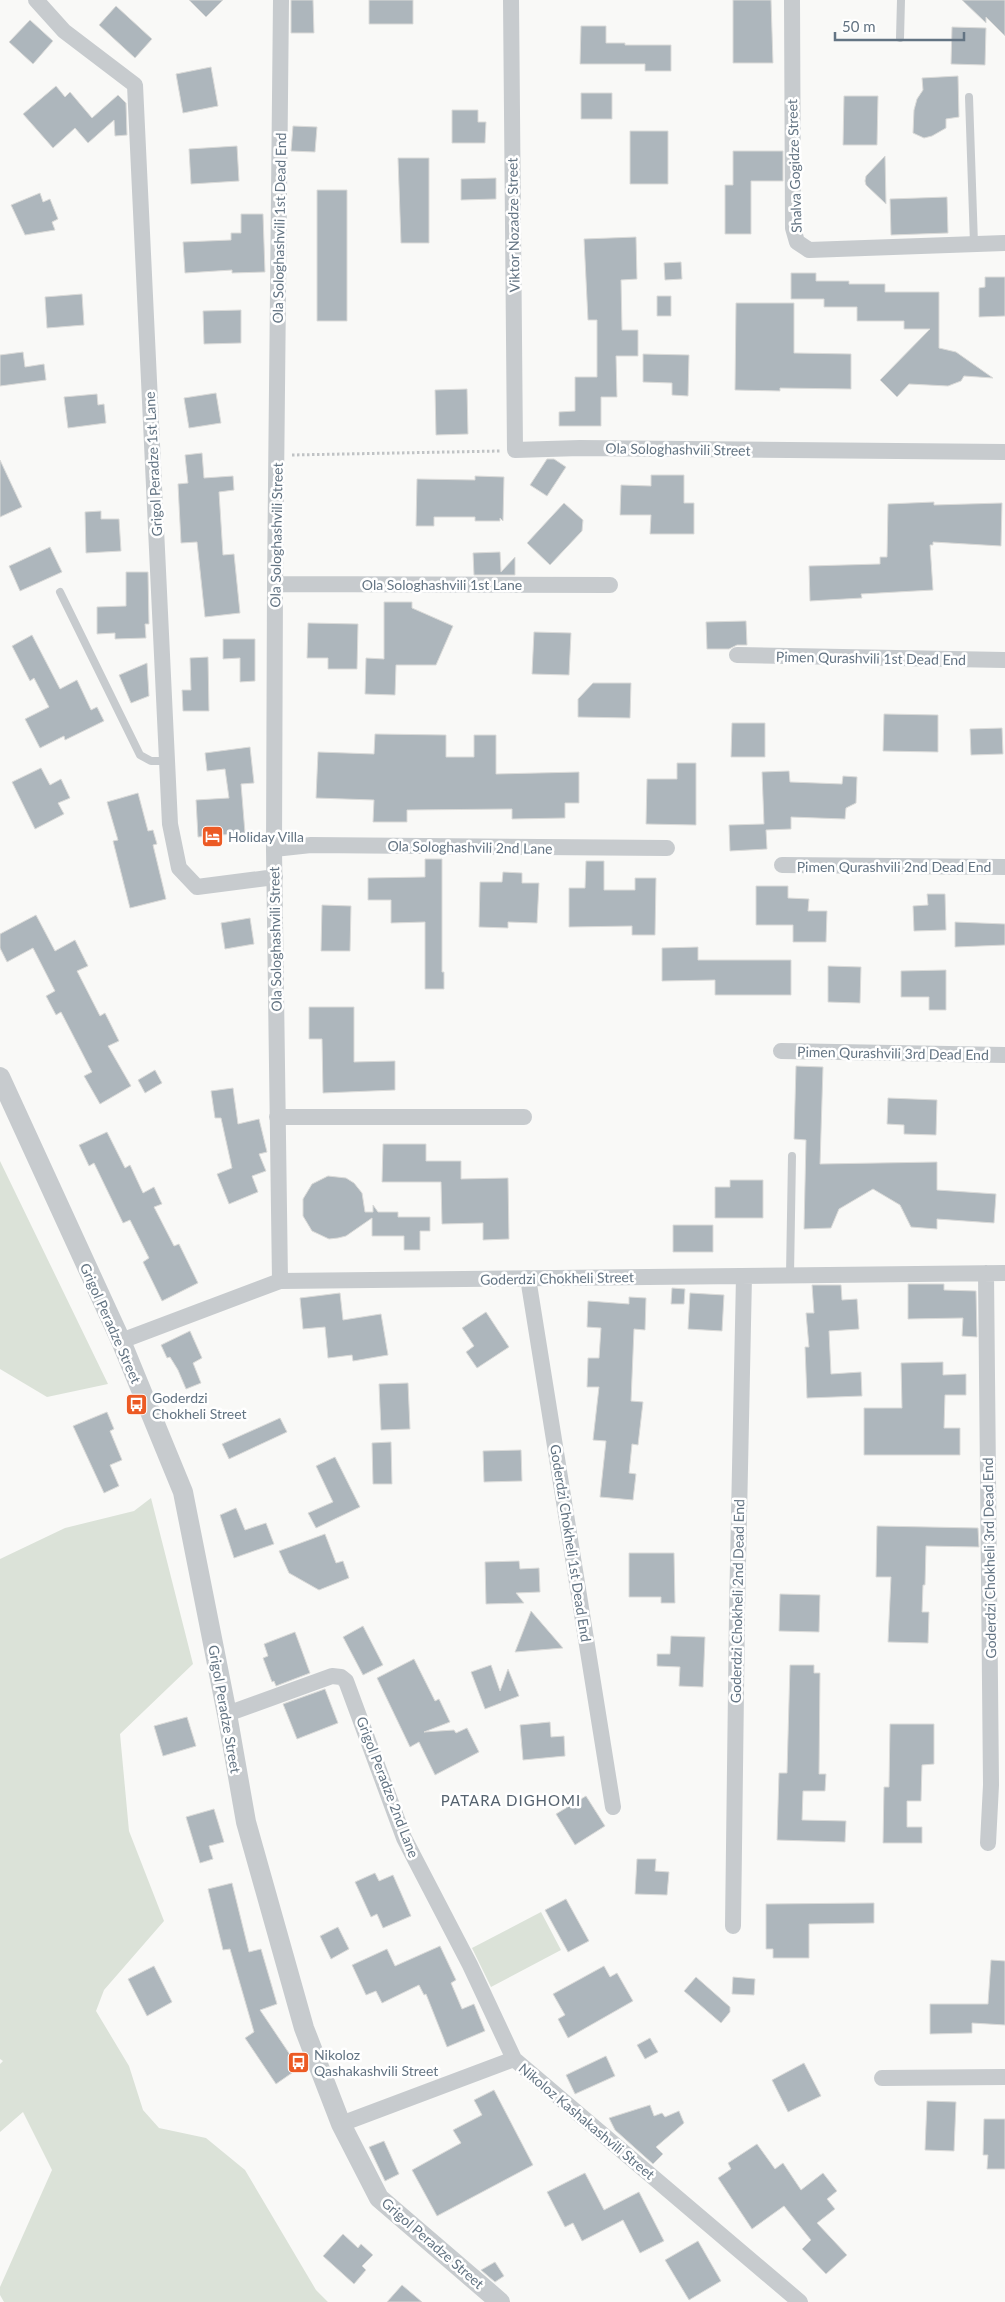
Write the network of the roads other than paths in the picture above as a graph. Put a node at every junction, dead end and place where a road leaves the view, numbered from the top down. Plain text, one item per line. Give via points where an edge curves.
1 (36, 0) edge
2 (281, 0) edge
3 (511, 0) edge
4 (792, 0) edge
5 (901, 0) edge
6 (900, 38) dead end
7 (969, 97) dead end
8 (1005, 243) edge
9 (974, 244) junction
10 (515, 450) joint
11 (1005, 452) edge
12 (276, 456) joint
13 (275, 584) junction
14 (610, 585) dead end
15 (60, 592) dead end
16 (737, 655) dead end
17 (1005, 660) edge
18 (167, 761) junction
19 (667, 848) dead end
20 (274, 849) junction
21 (782, 865) dead end
22 (1005, 867) edge
23 (275, 877) junction
24 (781, 1051) dead end
25 (1005, 1055) edge
26 (0, 1077) edge
27 (277, 1117) junction
28 (524, 1117) dead end
29 (792, 1156) dead end
30 (986, 1273) junction
31 (1005, 1273) edge
32 (790, 1275) junction
33 (744, 1276) junction
34 (528, 1278) junction
35 (280, 1281) junction
36 (121, 1341) junction
37 (227, 1714) junction
38 (614, 1807) dead end
39 (988, 1843) dead end
40 (733, 1926) dead end
41 (514, 2059) junction
42 (1005, 2077) edge
43 (882, 2078) dead end
44 (341, 2124) junction
45 (500, 2302) edge
46 (800, 2302) edge

1 - 18 street, Grigol Peradze 1st Lane via 64,31 135,85
2 - 12 street, Ola Sologhashvili 1st Dead End
3 - 10 street, Viktor Nozadze Street
4 - 9 street, Shalva Gogidze Street via 793,228 797,242 809,250
5 - 6 lane
7 - 9 lane
8 - 9 street, Shalva Gogidze Street
10 - 11 street, Ola Sologhashvili Street
12 - 13 street, Ola Sologhashvili Street
13 - 14 street, Ola Sologhashvili 1st Lane
13 - 20 street, Ola Sologhashvili Street
15 - 18 lane via 140,755 151,761
16 - 17 street, Pimen Qurashvili 1st Dead End
18 - 23 street, Grigol Peradze 1st Lane via 170,824 179,868 197,888
19 - 20 street, Ola Sologhashvili 2nd Lane via 311,845
20 - 23 street, Ola Sologhashvili Street
21 - 22 street, Pimen Qurashvili 2nd Dead End
23 - 27 street, Ola Sologhashvili Street
24 - 25 street, Pimen Qurashvili 3rd Dead End
26 - 36 street, Grigol Peradze Street
27 - 28 street
27 - 35 street, Ola Sologhashvili Street
29 - 32 lane
30 - 31 street, Goderdzi Chokheli Street
30 - 32 street, Goderdzi Chokheli Street
30 - 39 street, Goderdzi Chokheli 3rd Dead End via 991,1775
32 - 33 street, Goderdzi Chokheli Street
33 - 34 street, Goderdzi Chokheli Street
33 - 40 street, Goderdzi Chokheli 2nd Dead End
34 - 35 street, Goderdzi Chokheli Street
34 - 38 street, Goderdzi Chokheli 1st Dead End
35 - 36 street, Goderdzi Chokheli Street
36 - 37 street, Grigol Peradze Street via 183,1492
37 - 41 street, Grigol Peradze 2nd Lane via 332,1676 341,1677 346,1682 404,1838
37 - 44 street, Grigol Peradze Street via 246,1822 304,2028
41 - 44 street, Nikoloz Kashakashvili Street
41 - 46 street, Nikoloz Kashakashvili Street
42 - 43 street
44 - 45 street, Grigol Peradze Street via 379,2198

